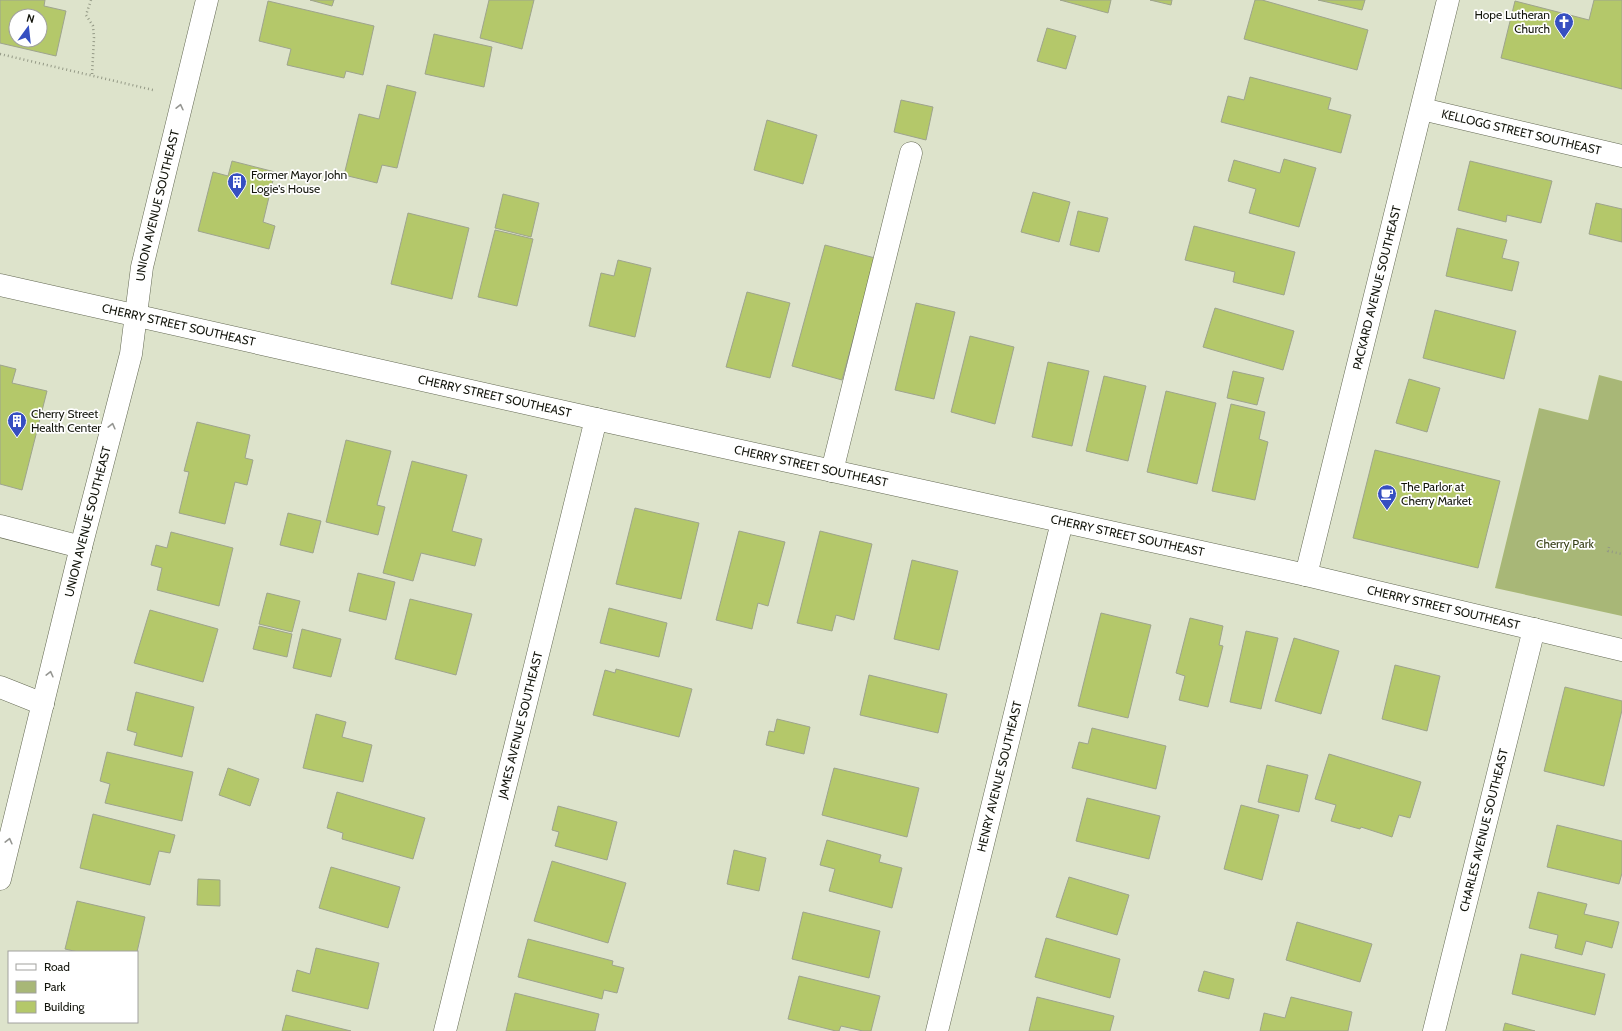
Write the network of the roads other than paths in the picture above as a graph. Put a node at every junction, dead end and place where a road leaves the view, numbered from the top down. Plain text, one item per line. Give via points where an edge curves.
1 (207, 0) edge
2 (1448, 0) edge
3 (1422, 109) junction
4 (911, 153) dead end
5 (1622, 156) edge
6 (0, 285) edge
7 (135, 316) junction
8 (596, 419) junction
9 (832, 471) junction
10 (1062, 522) junction
11 (0, 526) edge
12 (81, 547) junction
13 (1306, 575) junction
14 (1534, 629) junction
15 (1622, 650) edge
16 (0, 687) edge
17 (43, 704) junction
18 (0, 879) edge
19 (446, 1031) edge
20 (937, 1031) edge
21 (1434, 1031) edge

7 -> 1 street, UNION AVENUE SOUTHEAST via 142,267
2 - 3 street, PACKARD AVENUE SOUTHEAST
3 - 5 street, KELLOGG STREET SOUTHEAST
3 - 13 street, PACKARD AVENUE SOUTHEAST
4 - 9 street
6 - 7 street, CHERRY STREET SOUTHEAST
7 - 8 street, CHERRY STREET SOUTHEAST
12 -> 7 street, UNION AVENUE SOUTHEAST via 131,354
8 - 9 street, CHERRY STREET SOUTHEAST
8 - 19 street, JAMES AVENUE SOUTHEAST
9 - 10 street, CHERRY STREET SOUTHEAST
10 - 13 street, CHERRY STREET SOUTHEAST
10 - 20 street, HENRY AVENUE SOUTHEAST
11 - 12 street
17 -> 12 street, UNION AVENUE SOUTHEAST
13 - 14 street, CHERRY STREET SOUTHEAST
14 - 15 street, CHERRY STREET SOUTHEAST
14 - 21 street, CHARLES AVENUE SOUTHEAST
16 - 17 street
18 -> 17 street, UNION AVENUE SOUTHEAST

